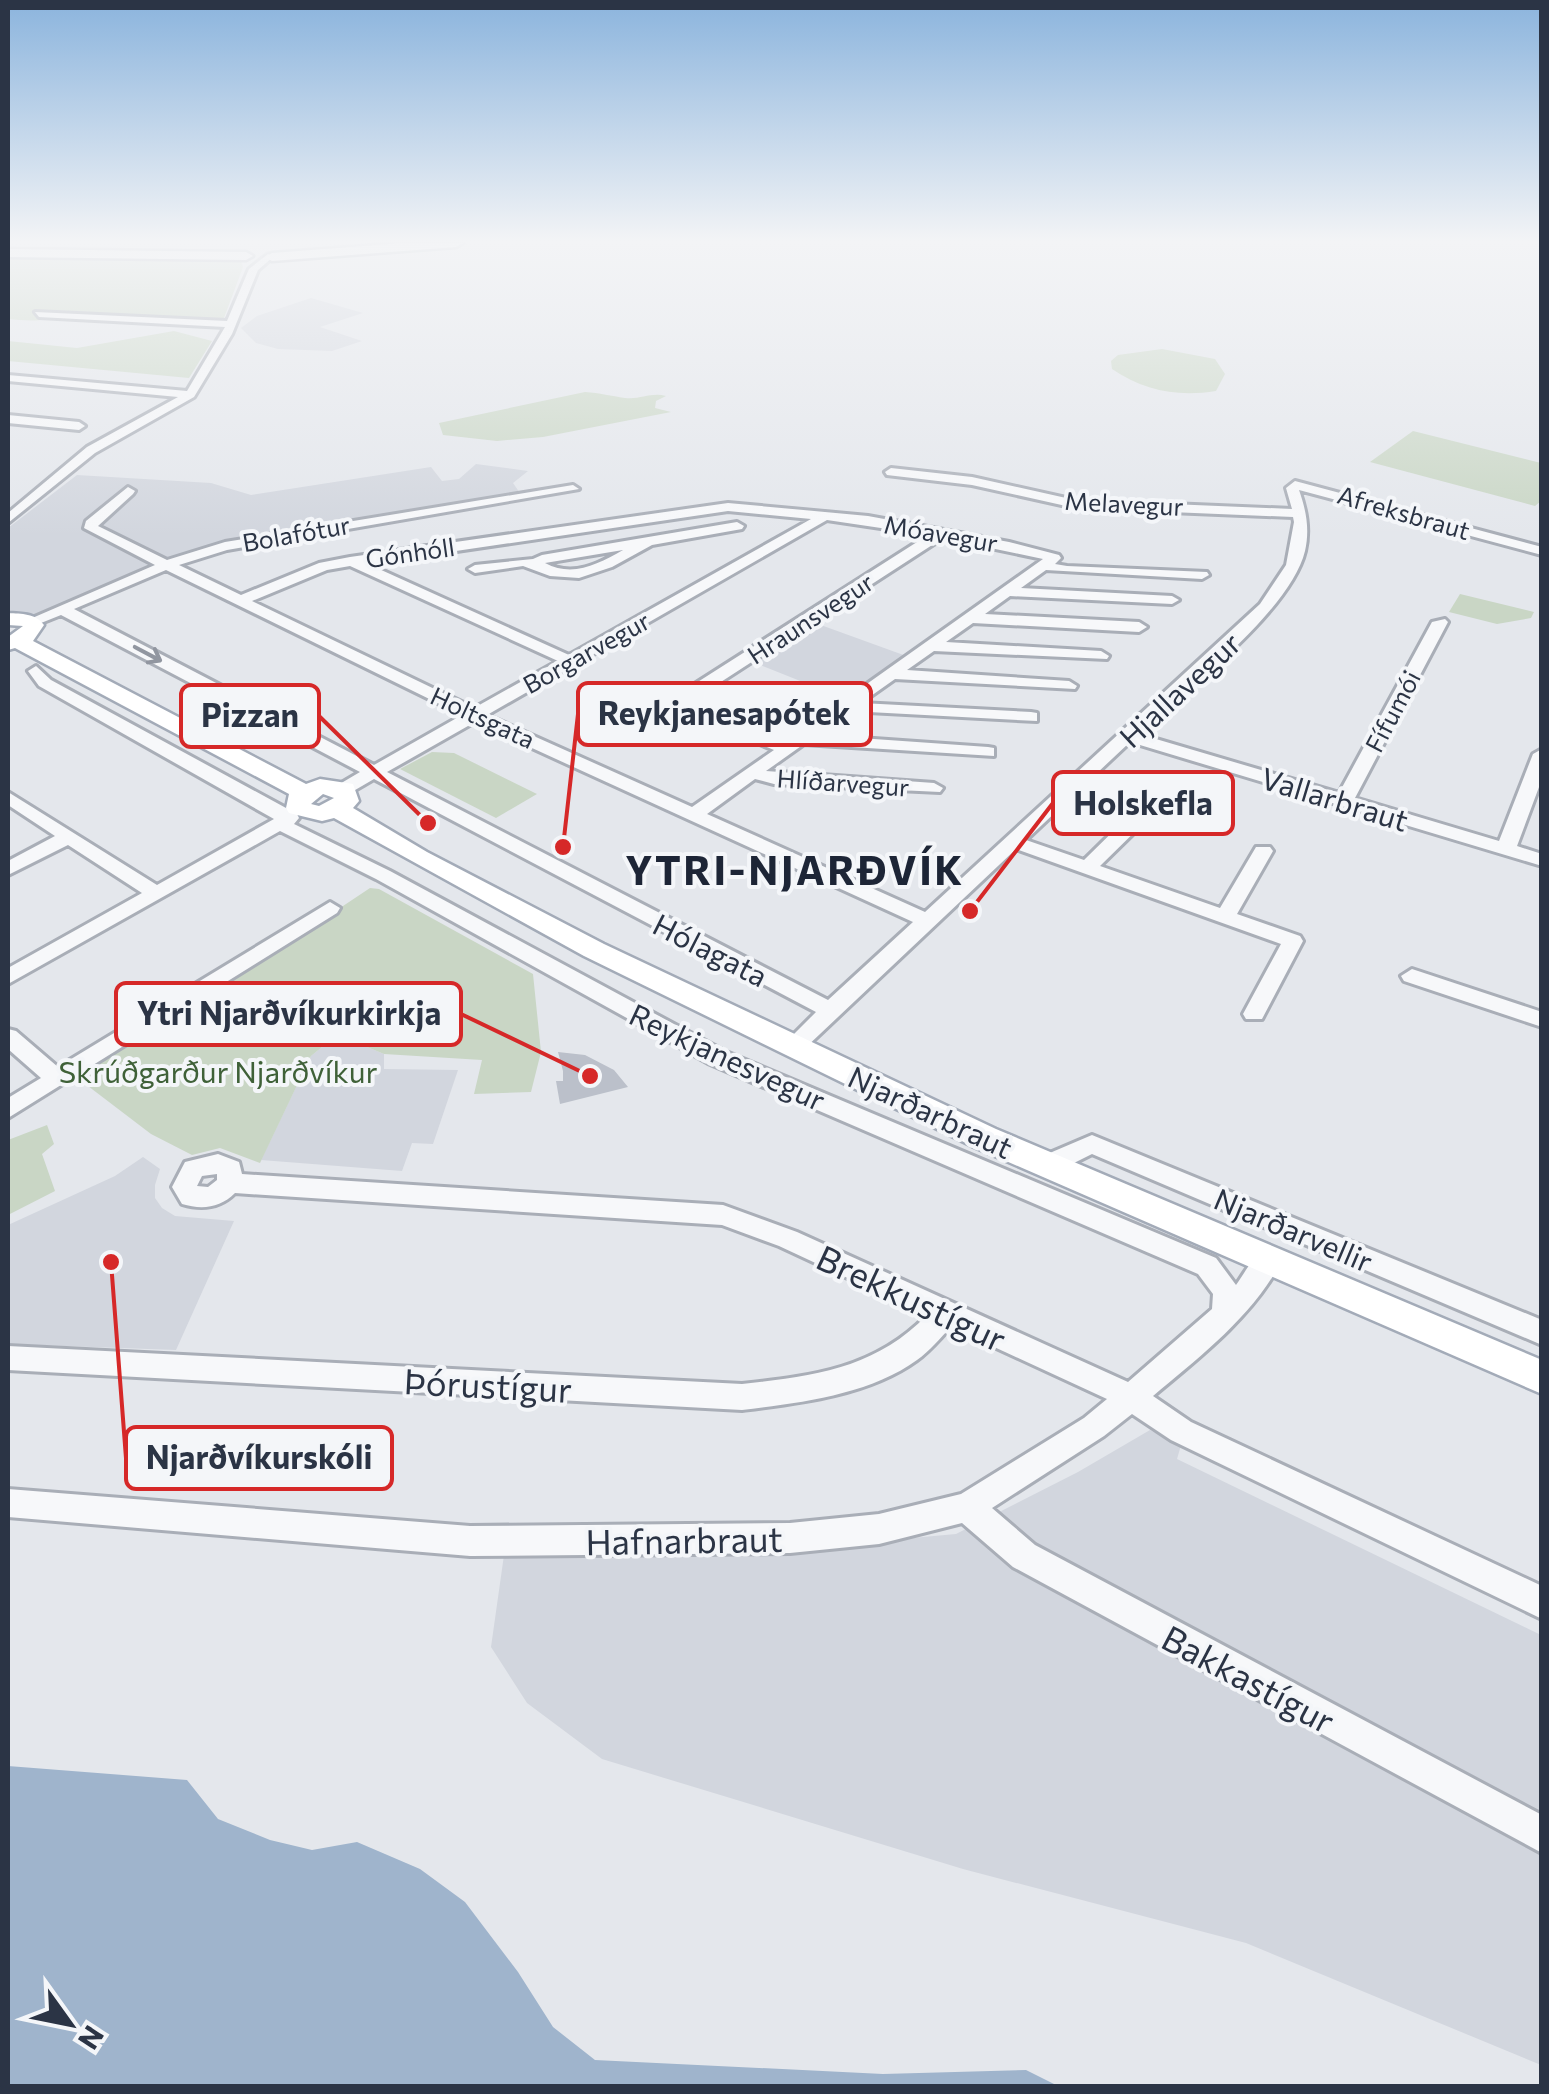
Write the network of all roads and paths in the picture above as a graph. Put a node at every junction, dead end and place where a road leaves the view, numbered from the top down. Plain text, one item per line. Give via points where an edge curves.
1 (221, 341) edge
2 (8, 378) edge
3 (190, 394) junction
4 (8, 419) edge
5 (79, 426) dead end
6 (890, 472) dead end
7 (574, 489) dead end
8 (128, 492) dead end
9 (1300, 513) junction
10 (828, 515) junction
11 (8, 520) edge
12 (585, 526) junction
13 (737, 526) dead end
14 (941, 533) junction
15 (648, 542) junction
16 (598, 549) junction
17 (1542, 551) edge
18 (350, 561) junction
19 (1050, 562) junction
20 (168, 564) junction
21 (536, 564) junction
22 (474, 568) dead end
23 (1202, 575) dead end
24 (1009, 592) junction
25 (242, 600) junction
26 (1172, 600) dead end
27 (62, 609) junction
28 (973, 618) junction
29 (8, 619) edge
30 (32, 622) junction
31 (1440, 622) dead end
32 (1140, 627) dead end
33 (12, 643) edge
34 (934, 646) junction
35 (1101, 656) dead end
36 (570, 661) junction
37 (36, 671) dead end
38 (893, 674) junction
39 (1069, 686) dead end
40 (850, 704) junction
41 (474, 715) junction
42 (1031, 717) dead end
43 (1128, 736) junction
44 (794, 744) junction
45 (988, 752) dead end
46 (1542, 754) edge
47 (373, 772) junction
48 (753, 773) junction
49 (934, 788) dead end
50 (8, 797) edge
51 (340, 799) junction
52 (1344, 801) junction
53 (1147, 810) dead end
54 (294, 812) junction
55 (696, 813) junction
56 (68, 837) junction
57 (1014, 842) junction
58 (1506, 849) junction
59 (1263, 850) dead end
60 (1542, 860) edge
61 (1087, 868) junction
62 (8, 869) edge
63 (156, 894) junction
64 (330, 908) dead end
65 (1225, 917) junction
66 (928, 921) junction
67 (566, 935) junction
68 (535, 959) junction
69 (8, 976) edge
70 (1412, 976) dead end
71 (829, 1010) junction
72 (1254, 1014) dead end
73 (1542, 1020) edge
74 (8, 1037) edge
75 (794, 1045) junction
76 (56, 1078) junction
77 (8, 1109) edge
78 (1048, 1165) junction
79 (229, 1183) dead end
80 (1269, 1260) junction
81 (1225, 1313) junction
82 (947, 1314) junction
83 (1542, 1332) edge
84 (8, 1358) edge
85 (1542, 1378) edge
86 (1131, 1397) junction
87 (8, 1503) edge
88 (966, 1506) junction
89 (1542, 1603) edge
90 (1542, 1836) edge

1 - 3 street
2 - 3 street
3 - 11 street via 91,450
4 - 5 street
6 - 9 street, Melavegur via 972,480 1075,504
7 - 20 street, Bolafótur via 251,540
8 - 20 street, Holtsgata via 90,526
9 - 17 street, Afreksbraut via 1292,488 1300,484
9 - 43 street, Hjallavegur via 1302,548 1279,591
10 - 12 street, Gónhóll via 728,507
10 - 14 street, Móavegur
10 - 36 street, Borgarvegur
12 - 16 street
12 - 18 street, Gónhóll
13 - 15 street, Gónhóll
14 - 19 street, Móavegur
14 - 44 street, Hraunsvegur via 678,703
15 - 16 street, Gónhóll
15 - 21 street, Gónhóll via 582,575
16 - 21 street, Gónhóll
18 - 25 street, Gónhóll
18 - 36 street
19 - 23 street via 1067,570
19 - 24 street, Hlíðarvegur
20 - 25 street, Holtsgata
20 - 27 street, Bolafótur
21 - 22 street, Gónhóll
24 - 26 street
24 - 28 street, Hlíðarvegur
25 - 41 street, Holtsgata
27 - 30 street, Bolafótur
27 -> 47 street, Hólagata
28 - 32 street
28 - 34 street, Hlíðarvegur
29 - 30 main road
30 - 33 main road via 30,634
31 - 52 street, Fífumói
33 - 54 main road
34 - 35 street
34 - 38 street, Hlíðarvegur
36 - 41 street, Borgarvegur
37 - 54 street, Reykjanesvegur via 45,683
38 - 39 street
38 - 40 street, Hlíðarvegur
40 - 42 street
40 - 44 street, Hlíðarvegur
41 - 47 street, Borgarvegur
41 - 55 street, Holtsgata
43 - 52 street, Vallarbraut
43 - 57 street, Hjallavegur
44 - 45 street, Hlíðarvegur
44 - 48 street, Hlíðarvegur
46 - 58 street
47 - 51 street, Borgarvegur
47 - 71 street, Hólagata
48 - 49 street, Hlíðarvegur
48 - 55 street, Hlíðarvegur
50 - 56 street
51 - 54 main road via 320,786
51 - 67 main road, Njarðarbraut via 418,857
52 - 58 street, Vallarbraut
53 - 61 street
54 - 63 street
54 - 68 street, Reykjanesvegur via 383,875
55 - 66 street, Holtsgata
56 - 62 street
56 - 63 street
57 - 61 street
57 - 66 street, Hjallavegur
58 - 60 street, Vallarbraut
59 - 65 street
61 - 65 street
63 - 69 street
64 - 76 street
65 - 72 street via 1293,941
66 - 71 street, Hjallavegur
67 - 68 street
67 - 75 main road, Njarðarbraut
68 - 81 street, Reykjanesvegur via 716,1057 1207,1266 1226,1292
70 - 73 street
71 - 75 street, Hjallavegur
74 - 76 street
75 - 78 main road, Njarðarbraut
76 - 77 street
78 - 80 main road, Njarðarbraut
78 - 83 street, Njarðarvellir via 1092,1144
79 - 82 street, Brekkustígur via 723,1214
80 - 81 street, Hafnarbraut
80 - 85 main road, Njarðarbraut
81 - 86 street, Hafnarbraut
82 - 84 street, Þórustígur via 906,1354 793,1391 742,1398
82 - 86 street, Brekkustígur
86 - 88 street, Hafnarbraut via 1094,1428
86 - 89 street, Brekkustígur via 1181,1431
87 - 88 street, Hafnarbraut via 488,1541 790,1538 879,1529
88 - 90 street, Bakkastígur via 1024,1556

